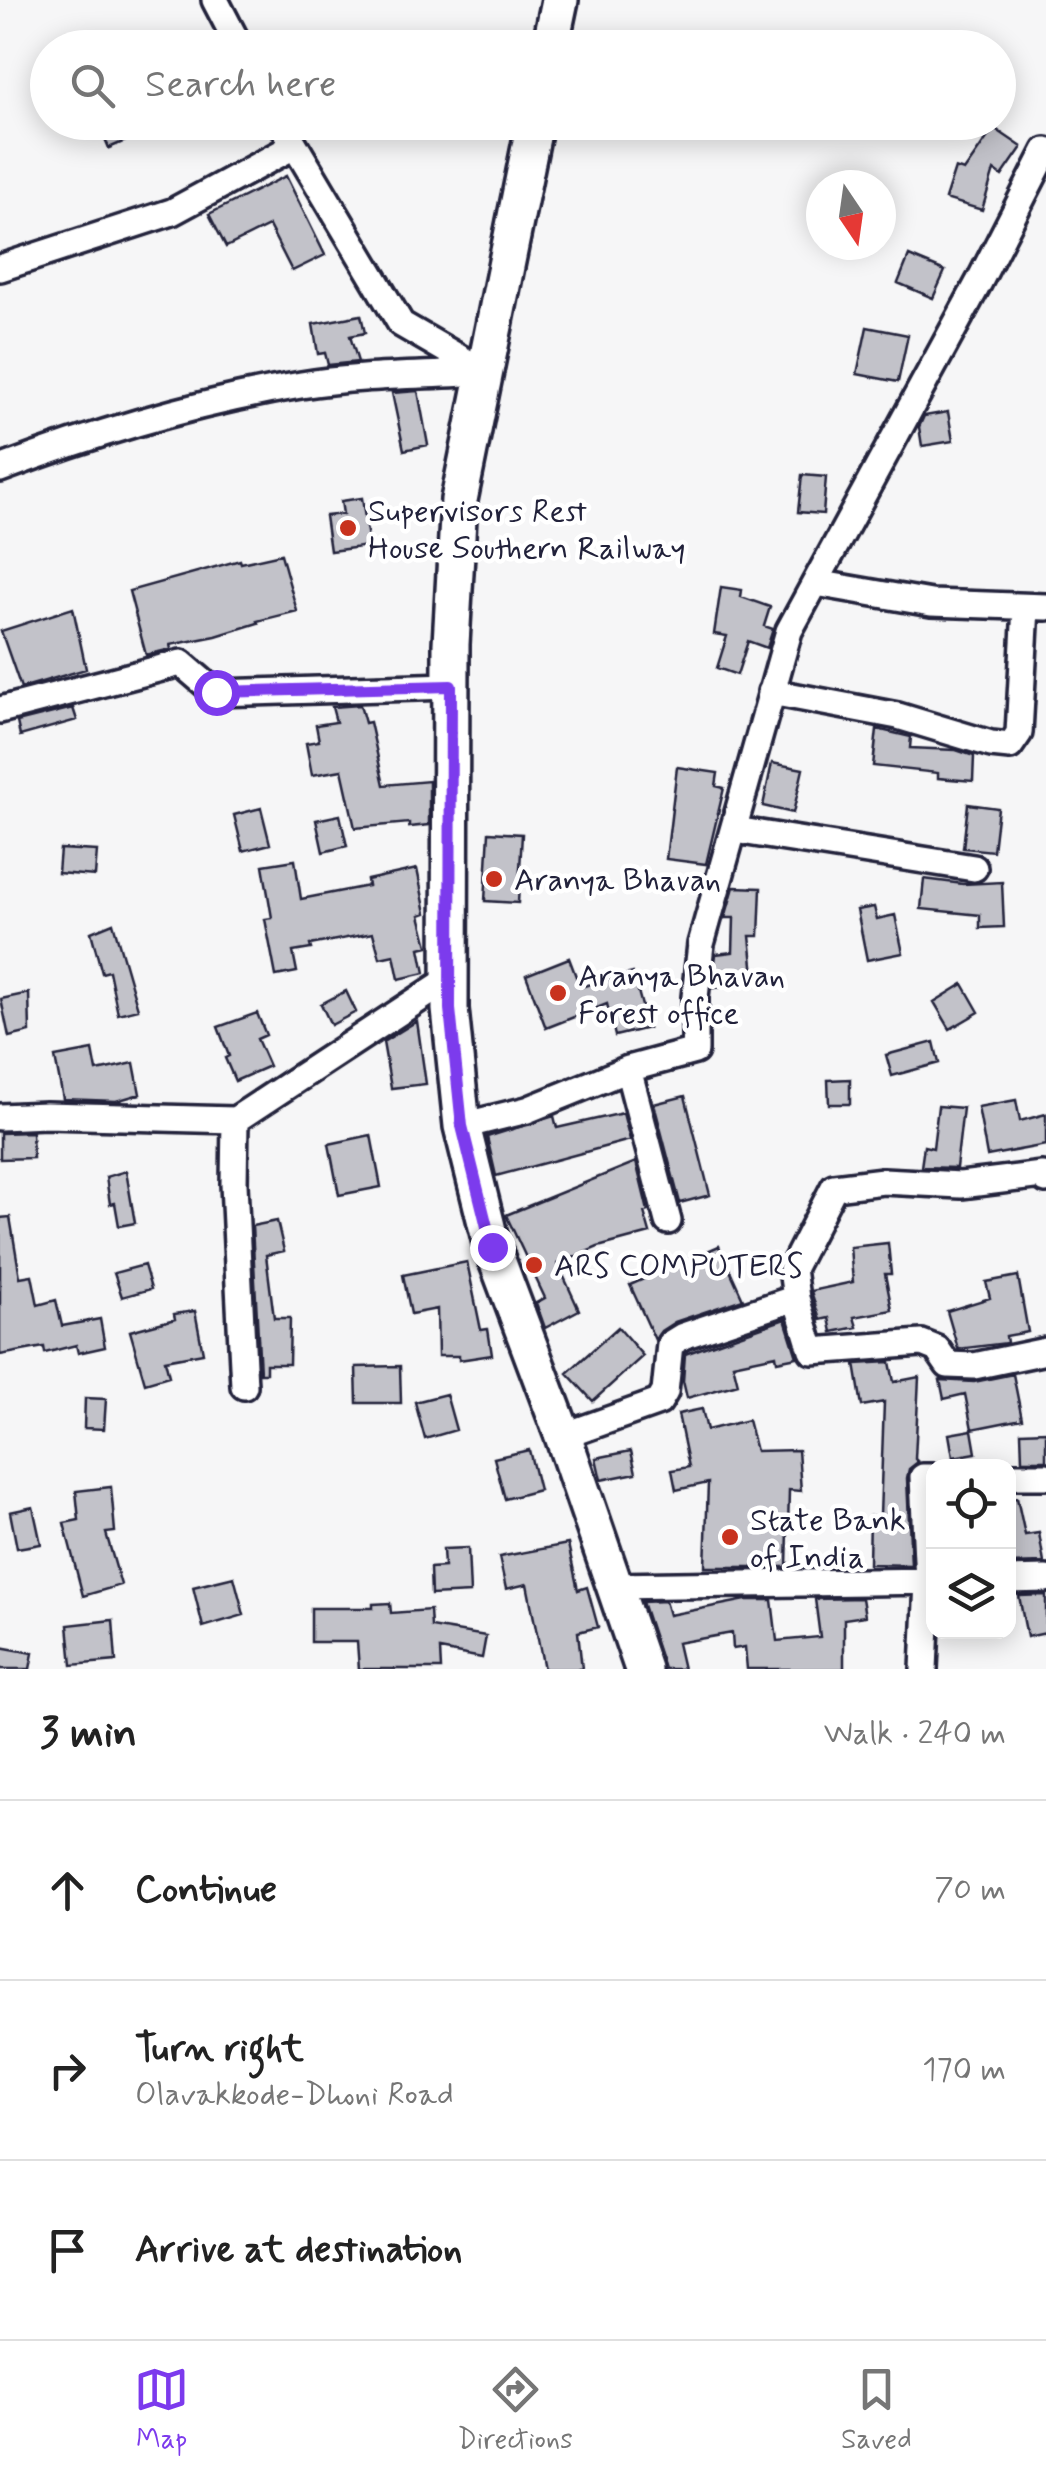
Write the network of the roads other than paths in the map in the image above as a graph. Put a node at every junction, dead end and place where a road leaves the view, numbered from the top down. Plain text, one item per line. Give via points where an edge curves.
1 (215, 0) edge
2 (560, 0) edge
3 (231, 30) edge
4 (554, 30) edge
5 (291, 140) edge
6 (531, 140) edge
7 (294, 146) junction
8 (1046, 152) edge
9 (0, 268) edge
10 (484, 372) junction
11 (0, 469) edge
12 (816, 584) junction
13 (1036, 607) edge
14 (451, 686) junction
15 (771, 692) junction
16 (0, 710) edge
17 (734, 830) junction
18 (974, 868) dead end
19 (450, 978) junction
20 (628, 1069) junction
21 (0, 1117) edge
22 (235, 1120) junction
23 (462, 1126) junction
24 (1046, 1180) edge
25 (668, 1221) dead end
26 (796, 1298) junction
27 (1046, 1352) edge
28 (244, 1386) dead end
29 (563, 1436) junction
30 (1016, 1476) edge
31 (1046, 1476) edge
32 (926, 1477) edge
33 (926, 1516) edge
34 (1016, 1580) edge
35 (1046, 1580) edge
36 (926, 1581) edge
37 (612, 1586) junction
38 (926, 1639) edge
39 (643, 1669) edge
40 (924, 1669) edge

1 - 3 street
2 - 4 main road
5 - 7 street
6 - 10 main road
7 - 9 street via 172,212
7 - 10 street via 401,324
8 - 12 street
10 - 11 street via 305,384 94,434
10 - 14 main road via 459,500
12 - 13 street via 931,602
12 - 15 street via 789,631
13 - 15 street via 1019,733 1010,746
14 - 16 street via 216,692 181,663
14 - 19 main road
15 - 17 street
17 - 18 street
17 - 20 street via 702,944 695,1051
19 - 22 street
19 - 23 main road
20 - 23 street via 527,1110
20 - 25 street
21 - 22 street
22 - 28 street
23 - 29 main road via 492,1247
24 - 26 street via 1042,1175 960,1185 883,1181 834,1188 792,1269
26 - 27 street via 812,1351 922,1344 937,1349 948,1365 974,1366
26 - 29 street via 670,1344 659,1402
29 - 37 main road
30 - 31 street
32 - 33 street
34 - 35 street
36 - 37 street
37 - 39 main road
38 - 40 street

